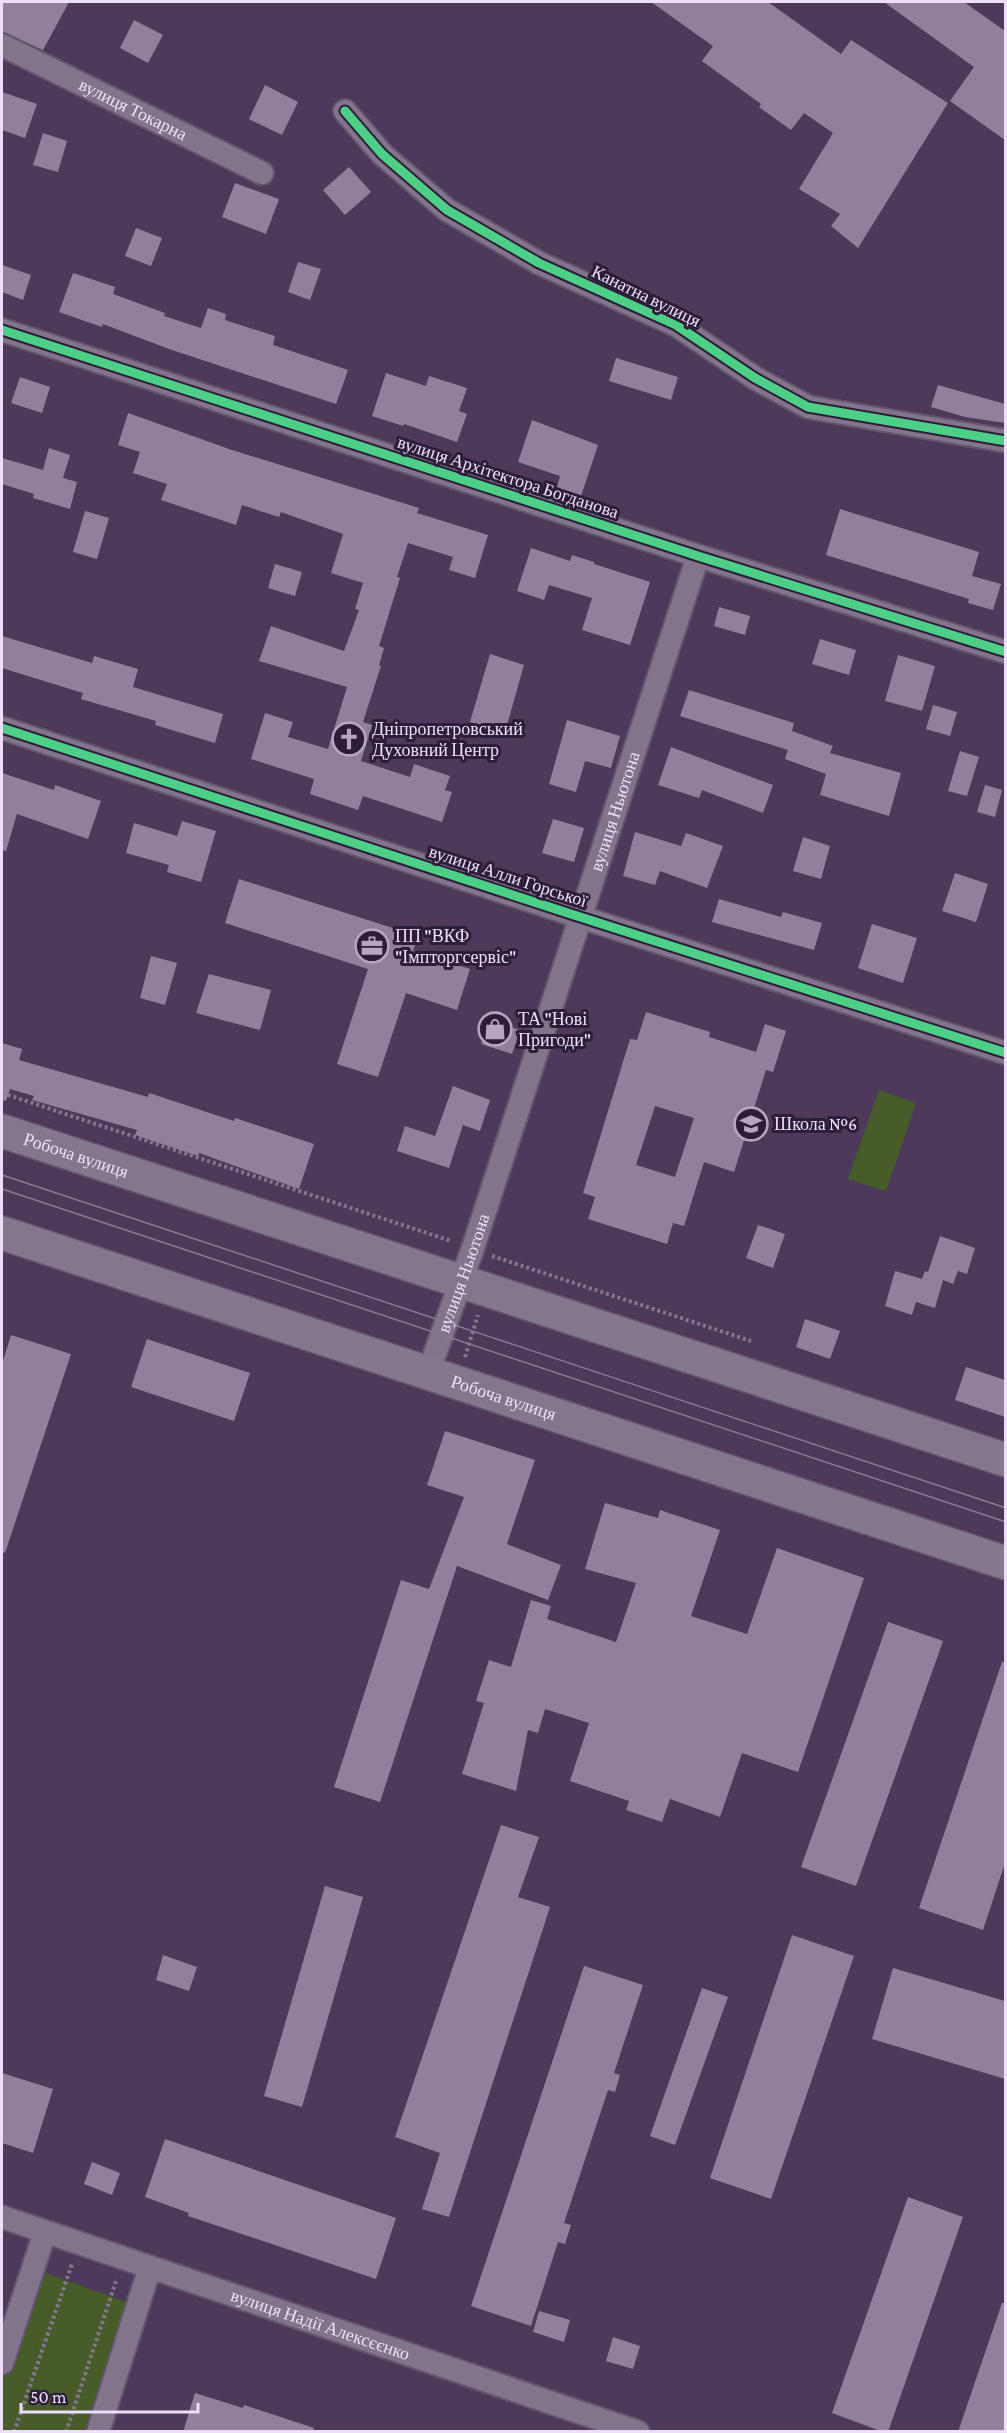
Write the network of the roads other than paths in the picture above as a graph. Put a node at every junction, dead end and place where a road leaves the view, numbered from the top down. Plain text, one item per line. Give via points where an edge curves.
1 (2, 45) edge
2 (345, 111) dead end
3 (262, 173) dead end
4 (2, 330) edge
5 (1005, 441) edge
6 (698, 556) junction
7 (1005, 652) edge
8 (2, 728) edge
9 (580, 917) junction
10 (1005, 1053) edge
11 (2, 1131) edge
12 (2, 1233) edge
13 (474, 1287) junction
14 (442, 1378) junction
15 (1005, 1461) edge
16 (1005, 1563) edge
17 (2, 2217) edge
18 (45, 2232) junction
19 (150, 2267) junction
20 (2, 2363) edge
21 (98, 2432) edge
22 (638, 2432) edge

1 - 3 street, вулиця Токарна
2 - 5 street, Канатна вулиця via 382,154 447,210 539,263 676,325 755,378 808,406
4 - 6 street, вулиця Архітектора Богданова
6 - 7 street, вулиця Архітектора Богданова
6 - 9 street, вулиця Ньютона
8 - 9 street, вулиця Алли Горської
9 - 10 street, вулиця Алли Горської
9 - 13 street, вулиця Ньютона via 473,1248
11 - 13 main road, Робоча вулиця
12 - 14 main road, Робоча вулиця
13 - 14 street, вулиця Ньютона
13 - 15 main road, Робоча вулиця
14 - 16 main road, Робоча вулиця
17 - 18 street, вулиця Надії Алексєєнко
18 - 19 street, вулиця Надії Алексєєнко
18 - 20 street
19 - 21 street
19 - 22 street, вулиця Надії Алексєєнко

